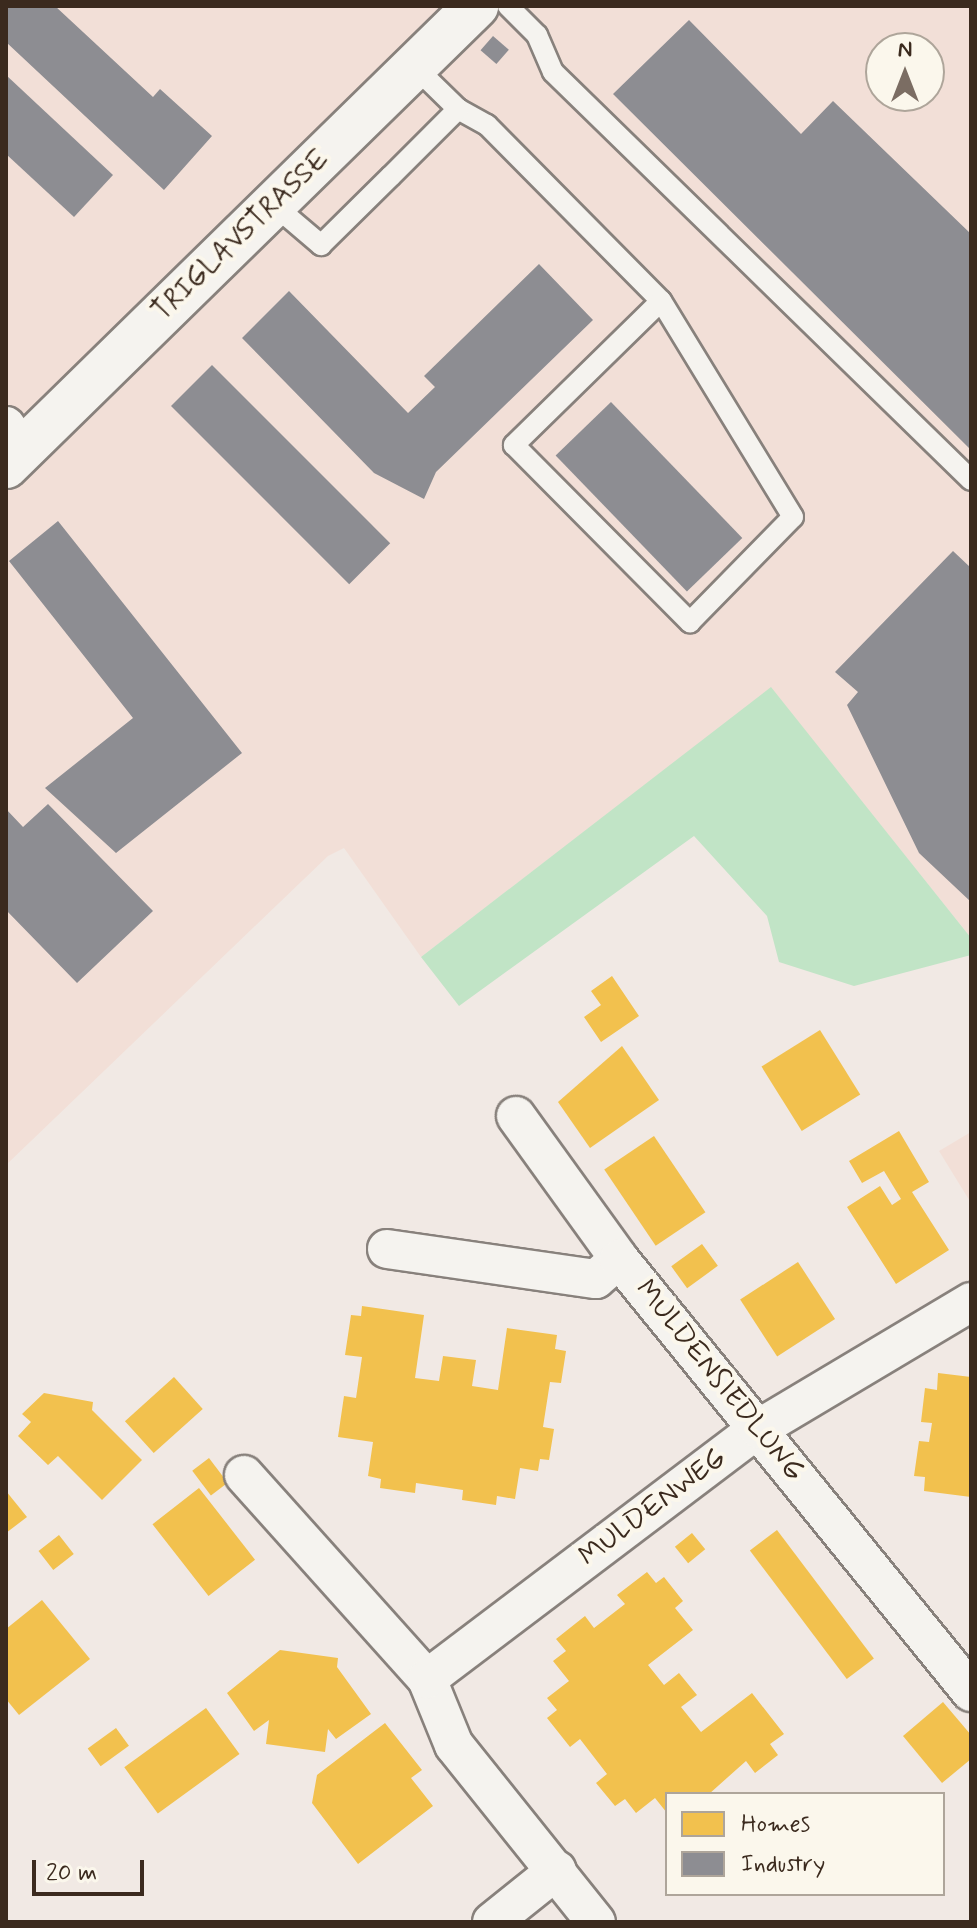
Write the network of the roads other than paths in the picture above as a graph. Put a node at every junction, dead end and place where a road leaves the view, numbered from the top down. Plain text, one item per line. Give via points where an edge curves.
1 (508, 6) edge
2 (458, 12) edge
3 (414, 66) junction
4 (458, 109) junction
5 (274, 205) junction
6 (661, 301) junction
7 (11, 447) edge
8 (971, 480) edge
9 (516, 1116) dead end
10 (387, 1249) dead end
11 (619, 1259) junction
12 (971, 1302) edge
13 (758, 1429) junction
14 (244, 1475) dead end
15 (427, 1679) junction
16 (971, 1692) edge
17 (557, 1870) junction
18 (492, 1922) edge
19 (596, 1922) edge

1 - 8 lane via 537,35 553,72
2 - 3 street, TRIGLAVSTRASSE
3 - 4 lane
3 - 5 street, TRIGLAVSTRASSE
4 - 5 lane via 321,245
4 - 6 lane via 487,125
5 - 7 street, TRIGLAVSTRASSE
6 - 6 lane via 514,445 690,622 793,517
9 - 11 street
10 - 11 street, MULDENSIEDLUNG via 596,1279
11 - 13 street, MULDENSIEDLUNG
12 - 13 street, MULDENWEG
13 - 15 street, MULDENWEG
13 - 16 street, MULDENSIEDLUNG
14 - 15 street
15 - 17 street via 454,1745
17 - 18 street
17 - 19 street

